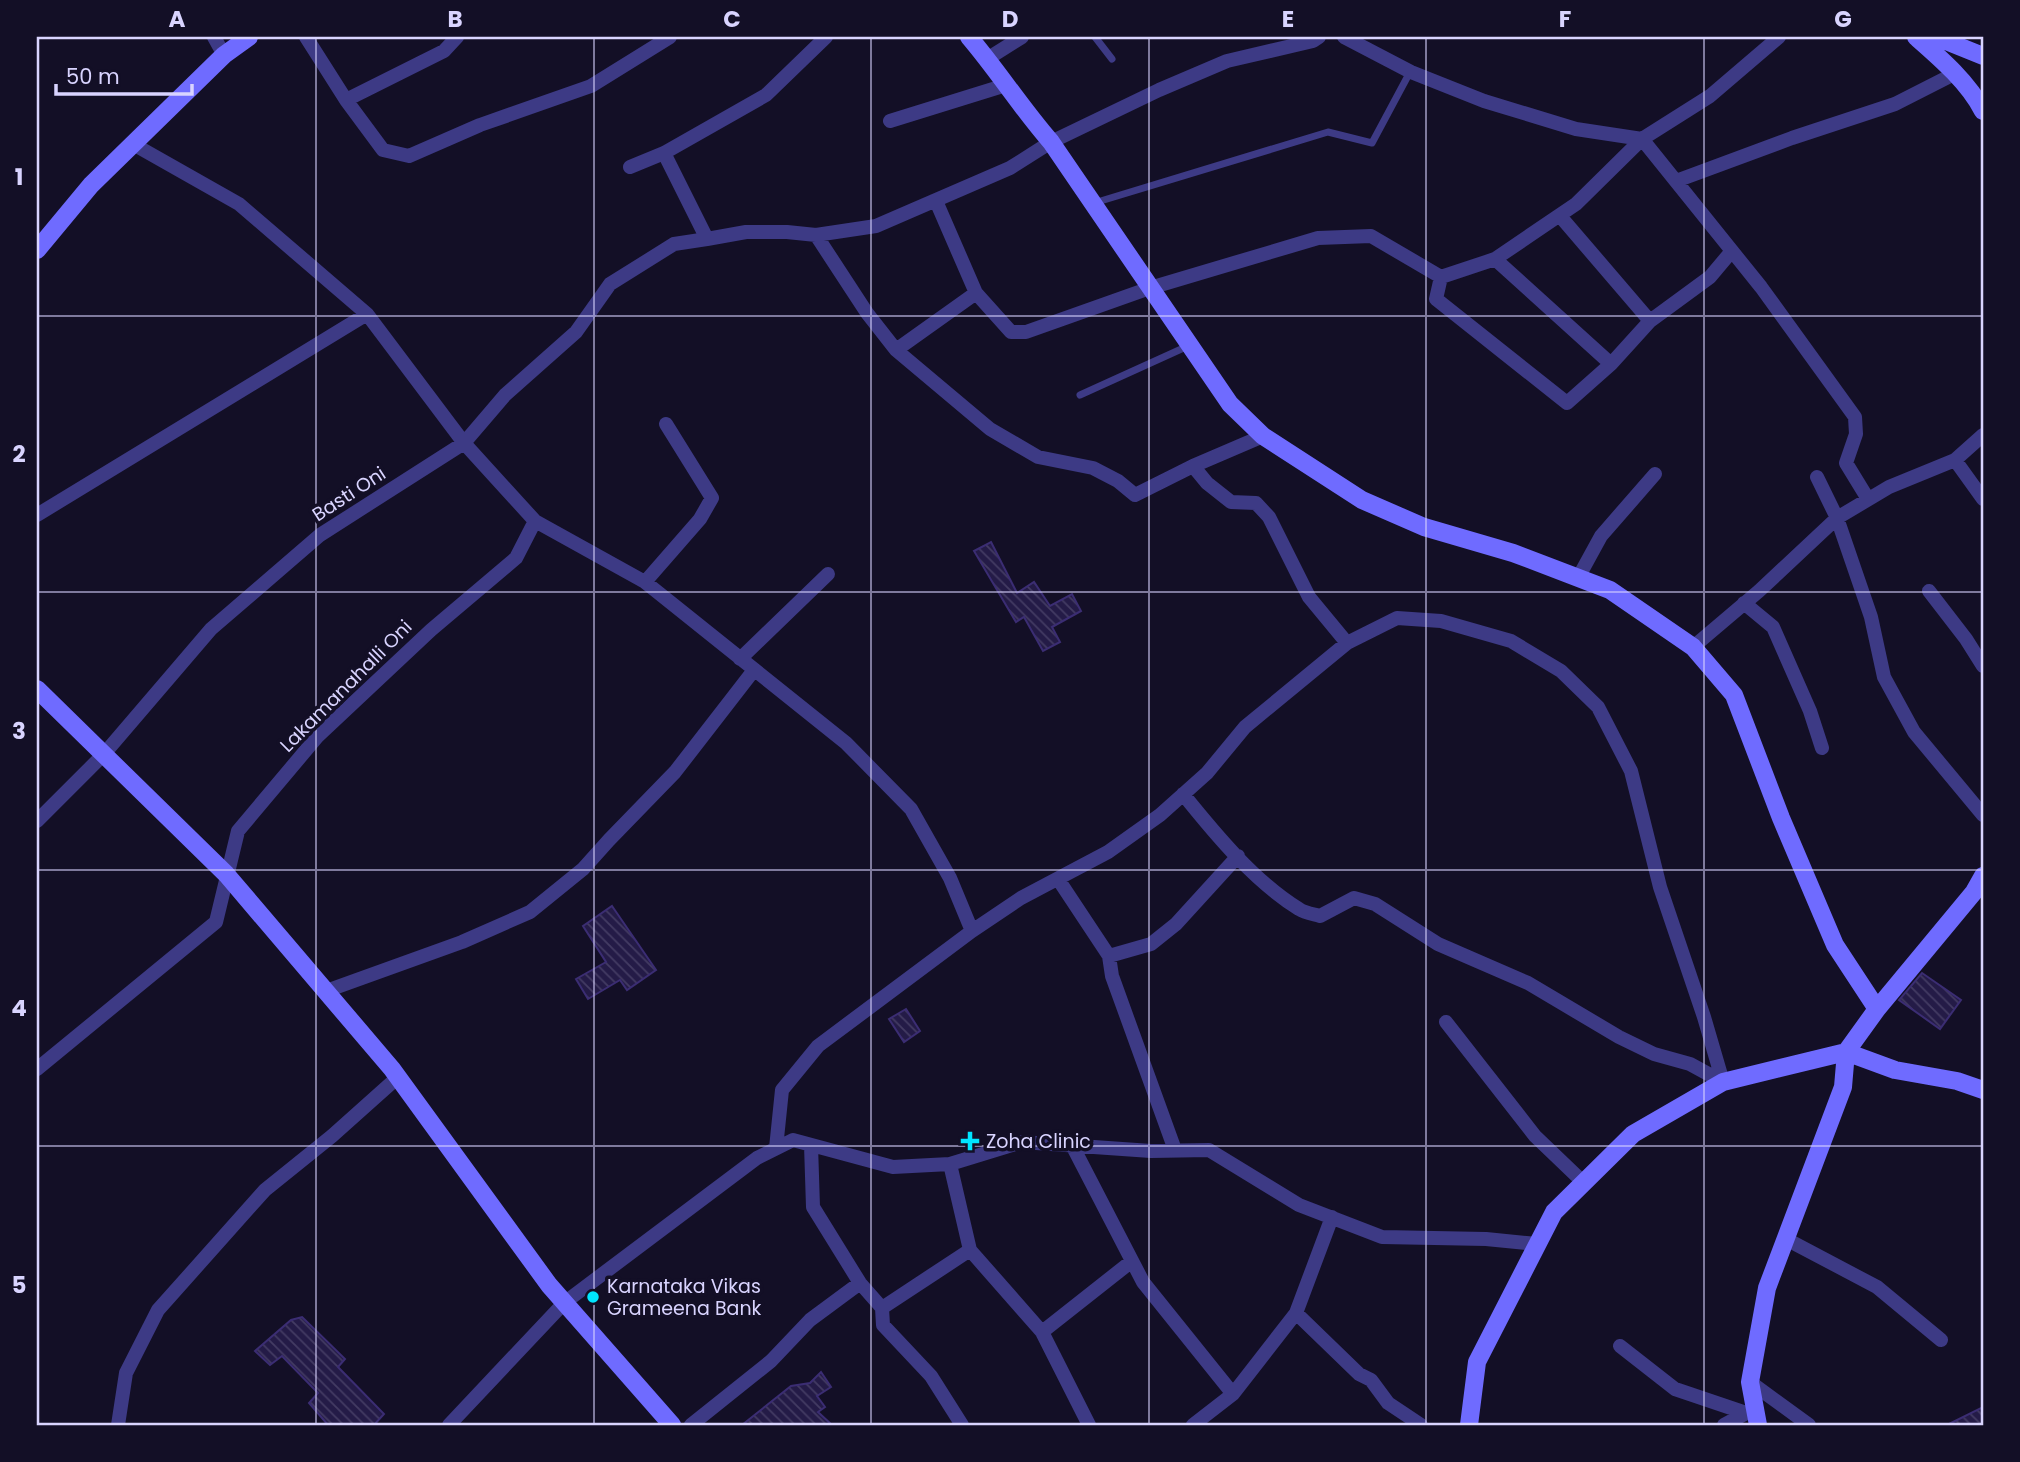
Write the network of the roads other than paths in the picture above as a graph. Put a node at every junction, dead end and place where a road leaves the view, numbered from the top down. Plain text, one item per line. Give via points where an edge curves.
1 (214, 37) edge
2 (249, 37) edge
3 (306, 37) edge
4 (457, 37) edge
5 (670, 37) edge
6 (827, 37) edge
7 (969, 37) edge
8 (1022, 37) edge
9 (1096, 37) edge
10 (1319, 37) edge
11 (1344, 37) edge
12 (1779, 37) edge
13 (1916, 37) edge
14 (1947, 39) edge
15 (224, 55) junction
16 (1983, 56) edge
17 (988, 59) junction
18 (1112, 59) dead end
19 (1411, 72) junction
20 (1954, 74) junction
21 (1006, 85) junction
22 (345, 100) junction
23 (1983, 111) edge
24 (890, 121) dead end
25 (1642, 139) junction
26 (1051, 142) junction
27 (133, 144) junction
28 (664, 152) junction
29 (630, 167) dead end
30 (1676, 181) junction
31 (936, 201) junction
32 (1093, 203) junction
33 (1559, 216) junction
34 (816, 235) junction
35 (707, 239) junction
36 (37, 250) edge
37 (1731, 252) junction
38 (1495, 258) junction
39 (1441, 277) junction
40 (1150, 288) junction
41 (976, 293) junction
42 (368, 314) junction
43 (1650, 321) junction
44 (1189, 345) junction
45 (896, 350) junction
46 (1611, 364) junction
47 (1080, 395) dead end
48 (666, 424) dead end
49 (1983, 435) edge
50 (1263, 436) junction
51 (464, 443) junction
52 (1955, 460) junction
53 (1193, 466) junction
54 (1656, 474) dead end
55 (1817, 477) dead end
56 (1868, 499) junction
57 (1983, 499) edge
58 (37, 515) edge
59 (1838, 518) junction
60 (535, 521) junction
61 (828, 574) dead end
62 (1578, 578) junction
63 (645, 582) junction
64 (1929, 591) dead end
65 (1744, 603) junction
66 (1347, 643) junction
67 (1693, 647) junction
68 (740, 659) junction
69 (1983, 666) edge
70 (754, 670) junction
71 (37, 690) edge
72 (1822, 748) dead end
73 (104, 754) junction
74 (1183, 794) junction
75 (1983, 815) edge
76 (37, 821) edge
77 (1238, 856) junction
78 (226, 874) junction
79 (1983, 876) edge
80 (1058, 879) junction
81 (972, 931) junction
82 (1109, 956) junction
83 (326, 991) junction
84 (1877, 1009) junction
85 (1446, 1022) dead end
86 (1846, 1052) junction
87 (37, 1069) edge
88 (398, 1077) junction
89 (1723, 1082) junction
90 (1983, 1090) edge
91 (811, 1145) junction
92 (1072, 1145) junction
93 (776, 1148) junction
94 (1175, 1150) junction
95 (950, 1164) junction
96 (1584, 1182) junction
97 (1332, 1217) junction
98 (1786, 1239) junction
99 (1537, 1244) junction
100 (970, 1250) junction
101 (1132, 1261) junction
102 (860, 1283) junction
103 (564, 1303) junction
104 (882, 1308) junction
105 (1296, 1313) junction
106 (1042, 1332) junction
107 (1941, 1340) dead end
108 (1620, 1346) dead end
109 (1750, 1382) junction
110 (1233, 1394) junction
111 (1753, 1416) edge
112 (118, 1425) edge
113 (449, 1425) edge
114 (672, 1425) edge
115 (691, 1425) edge
116 (961, 1425) edge
117 (1089, 1425) edge
118 (1193, 1425) edge
119 (1420, 1425) edge
120 (1469, 1425) edge
121 (1724, 1425) edge
122 (1809, 1425) edge

1 - 15 street
2 - 15 street
3 - 22 street
4 - 22 street via 444,51
5 - 22 street via 591,86 409,156 383,150
6 - 28 street via 766,95
7 - 17 street
8 - 17 street
9 - 18 lane
10 - 26 street, Basti Oni via 1227,61
11 - 19 street
12 - 25 street via 1710,96
13 - 20 street
14 - 16 street
15 - 27 street
17 - 21 street
19 - 25 street via 1576,130
19 - 32 lane via 1372,143 1328,132
20 - 23 street
20 - 30 street via 1895,104
21 - 24 street
21 - 26 street
25 - 30 street
25 - 33 street
26 - 31 street, Basti Oni via 1010,168
26 - 32 street
27 - 36 street via 91,185
27 - 42 street via 239,204
28 - 29 street
28 - 35 street
30 - 37 street
31 - 34 street, Basti Oni via 876,226
31 - 41 street
32 - 40 street
33 - 38 street
33 - 43 street
34 - 35 street, Basti Oni via 746,232
34 - 45 street
35 - 51 street, Basti Oni via 674,244 610,284 576,332 505,395
37 - 43 street via 1710,277
37 - 56 street via 1855,417 1856,434 1846,464
38 - 39 street
38 - 46 street
39 - 40 street via 1371,236 1318,238
39 - 46 street via 1436,299 1567,403
40 - 41 street via 1026,332 1011,332
40 - 44 street
41 - 45 street
42 - 51 street
42 - 58 street
43 - 46 street
44 - 47 lane
44 - 50 street via 1230,404
45 - 53 street via 990,429 1038,457 1093,468 1135,495
48 - 63 street via 712,498 700,519
49 - 52 street
50 - 53 street
50 - 62 street via 1362,500 1424,527
51 - 60 street
51 - 73 street, Basti Oni via 320,536 211,629
52 - 56 street
52 - 57 street
53 - 66 street via 1231,502 1256,503 1269,517 1309,597
54 - 62 street via 1601,537
55 - 59 street
56 - 59 street
59 - 65 street
59 - 75 street via 1871,617 1884,677 1914,732
60 - 63 street
60 - 78 street, Lakamanahalli Oni via 516,558 317,737 238,831
61 - 68 street
62 - 67 street via 1610,590
63 - 68 street
64 - 69 street
65 - 67 street
65 - 72 street via 1773,627
66 - 74 street via 1245,727
66 - 89 street via 1397,618 1441,621 1511,642 1561,671 1598,707 1631,771 1660,887
67 - 84 street via 1734,695 1835,945
68 - 70 street
70 - 81 street via 846,743 911,809 950,877
70 - 83 street via 676,772 583,869 530,912
71 - 73 street
73 - 76 street, Basti Oni
73 - 78 street
74 - 77 street
74 - 80 street via 1108,852
77 - 82 street via 1176,924 1151,944
77 - 89 street via 1301,910 1320,916 1354,898 1375,904 1438,944 1528,983 1619,1037
78 - 83 street
78 - 87 street, Lakamanahalli Oni via 216,922
79 - 84 street
80 - 81 street
80 - 82 street
81 - 93 street via 818,1046 782,1090
82 - 94 street via 1112,976
83 - 88 street
84 - 86 street
85 - 96 street via 1535,1136
86 - 89 street
86 - 90 street via 1895,1070
86 - 98 street via 1843,1087
88 - 103 street
88 - 112 street via 265,1190 158,1310 126,1373
89 - 96 street via 1633,1134
91 - 93 street via 793,1140
91 - 95 street via 893,1167
91 - 102 street via 813,1207
92 - 94 street
92 - 95 street via 1022,1142
92 - 101 street
93 - 103 street
94 - 97 street via 1209,1150 1299,1205
95 - 100 street
96 - 99 street via 1554,1212
97 - 99 street via 1382,1237 1486,1238
97 - 105 street
98 - 107 street via 1877,1287
98 - 109 street via 1767,1288
99 - 120 street via 1477,1362
100 - 104 street
100 - 106 street
101 - 106 street
101 - 110 street via 1143,1282
102 - 104 street
102 - 115 street
103 - 113 street
103 - 114 street
104 - 116 street via 883,1325 931,1376
105 - 110 street
105 - 119 street via 1359,1374 1371,1380 1388,1403
106 - 117 street
108 - 111 street via 1675,1389
109 - 111 street
109 - 122 street
110 - 118 street
111 - 121 street

